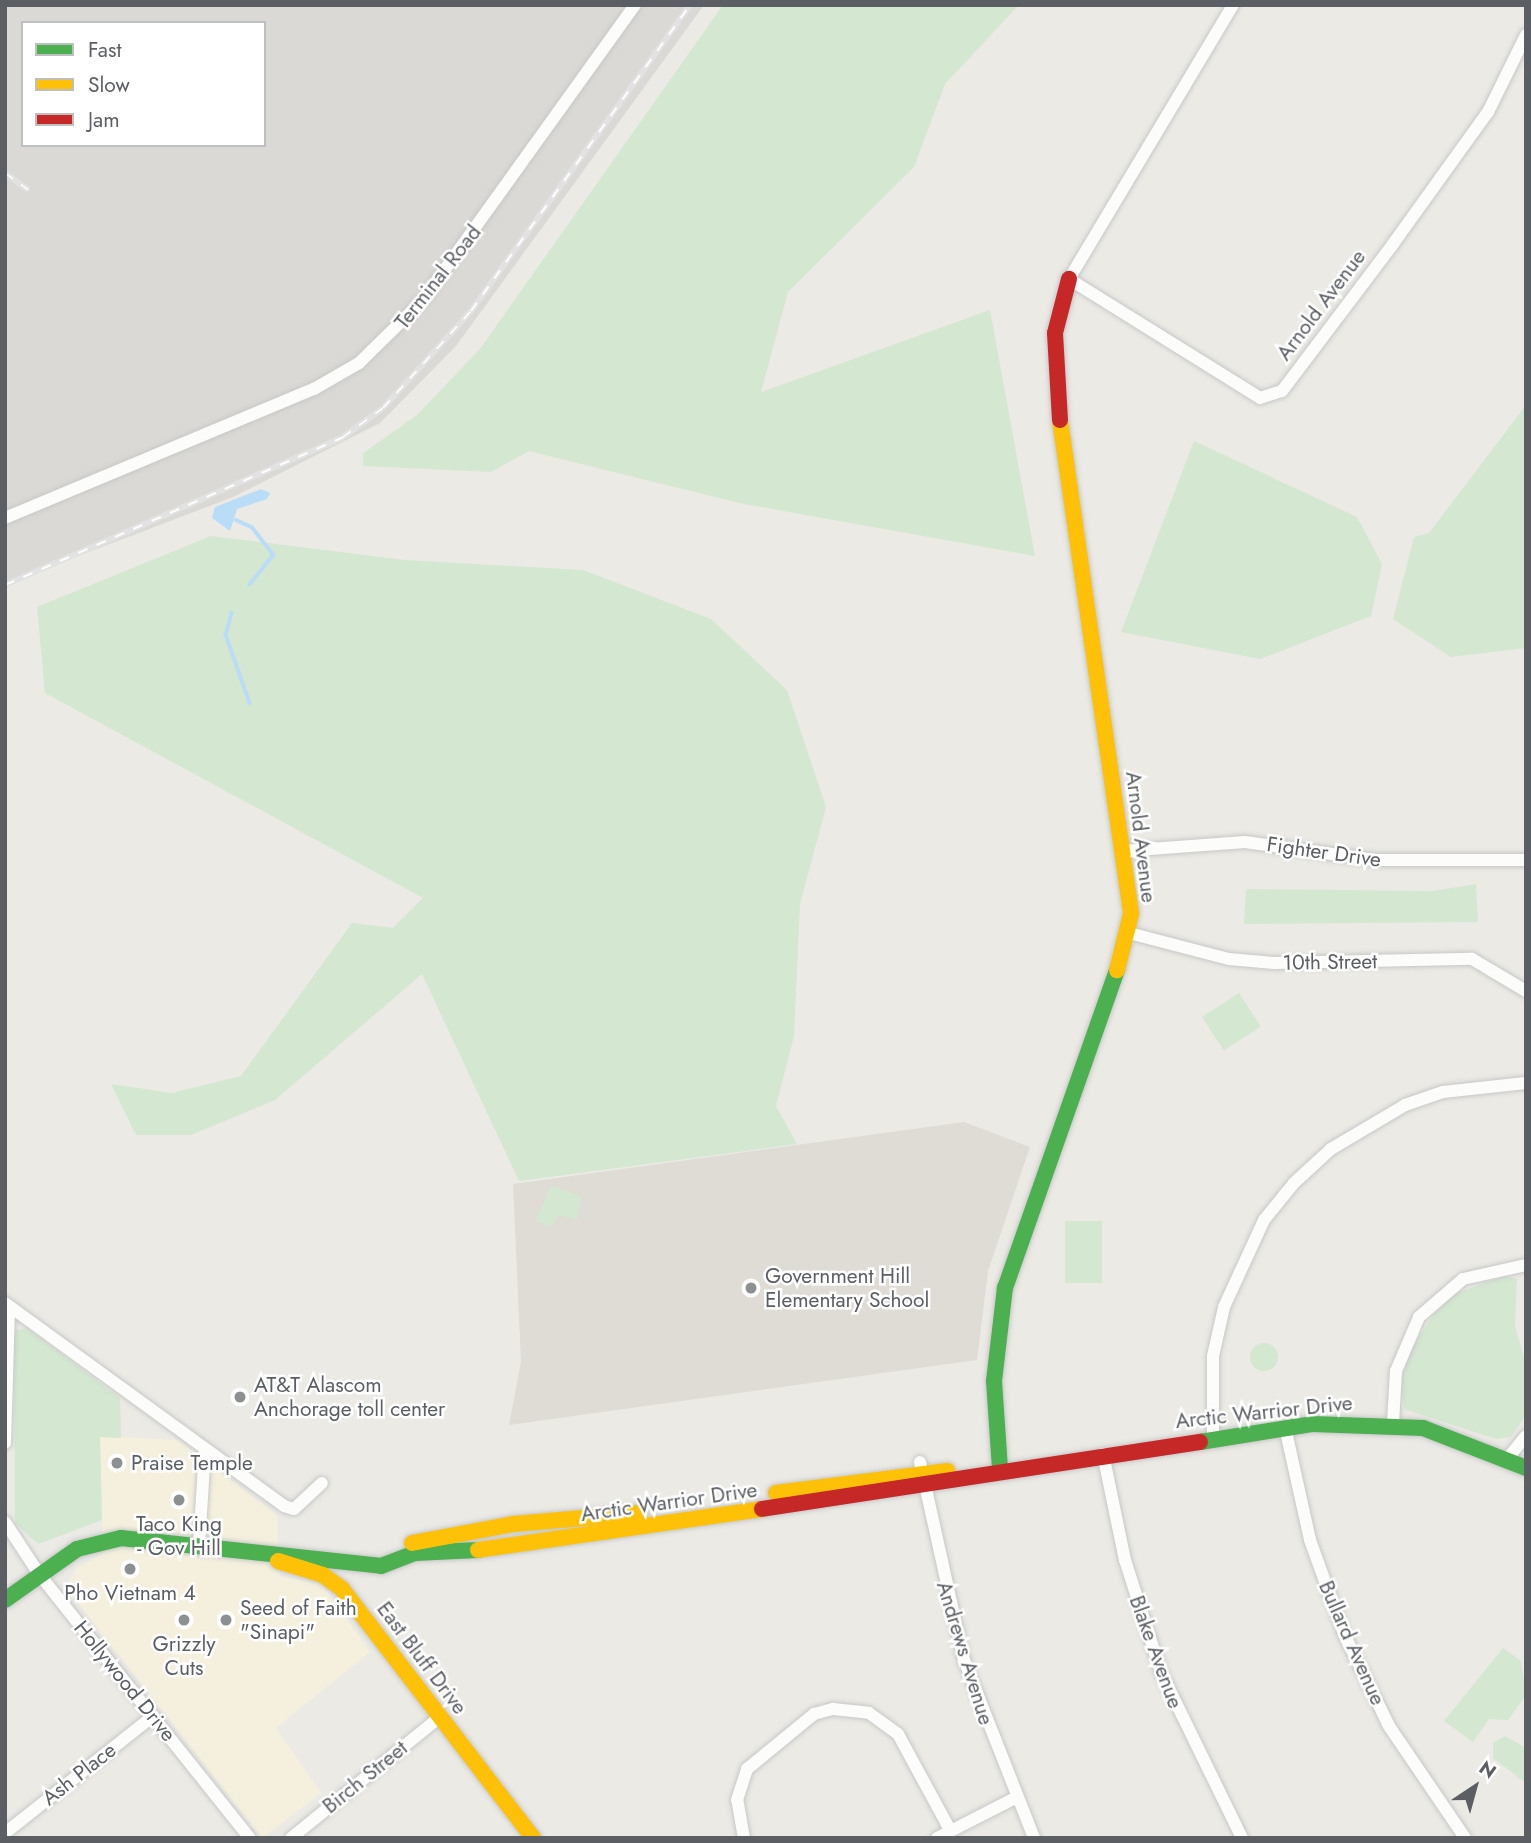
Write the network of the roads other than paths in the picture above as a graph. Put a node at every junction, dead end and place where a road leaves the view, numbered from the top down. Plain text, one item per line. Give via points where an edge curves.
1 (635, 5) edge
2 (1233, 5) edge
3 (1526, 35) edge
4 (1069, 279) junction
5 (5, 518) edge
6 (1123, 851) junction
7 (1526, 860) edge
8 (1129, 933) junction
9 (1526, 991) edge
10 (1526, 1083) edge
11 (1526, 1265) edge
12 (7, 1305) edge
13 (1393, 1423) junction
14 (1285, 1427) junction
15 (1526, 1436) edge
16 (1213, 1437) junction
17 (5, 1443) edge
18 (205, 1449) junction
19 (1103, 1454) junction
20 (1508, 1458) junction
21 (1526, 1468) edge
22 (1000, 1469) junction
23 (922, 1473) junction
24 (322, 1483) dead end
25 (5, 1522) edge
26 (199, 1545) junction
27 (242, 1551) junction
28 (39, 1574) junction
29 (5, 1600) edge
30 (153, 1716) junction
31 (440, 1717) junction
32 (1015, 1798) junction
33 (949, 1828) junction
34 (5, 1833) edge
35 (250, 1838) edge
36 (291, 1838) edge
37 (533, 1838) edge
38 (744, 1838) edge
39 (937, 1838) edge
40 (1034, 1838) edge
41 (1242, 1838) edge
42 (1465, 1838) edge

1 - 5 street, Terminal Road via 424,300 367,356 314,389
2 - 4 street, Arnold Avenue
3 - 4 street, Arnold Avenue via 1488,112 1272,397 1261,398
4 - 6 street, Arnold Avenue via 1055,334 1056,395
6 - 7 street, Fighter Drive via 1245,842 1387,861
6 - 8 street, Arnold Avenue
8 - 9 street, 10th Street via 1228,959 1274,963 1472,959
8 - 22 street, Arnold Avenue via 1005,1288 994,1381
10 - 16 street via 1443,1092 1405,1105 1331,1149 1294,1183 1264,1220 1224,1307 1213,1356
11 - 13 street via 1463,1279 1419,1317 1396,1371
12 - 17 street
12 - 18 street
13 - 14 street, Arctic Warrior Drive
13 - 20 street, Arctic Warrior Drive via 1453,1436
14 - 16 street, Arctic Warrior Drive
14 - 42 street, Bullard Avenue via 1310,1540 1344,1634 1389,1726
15 - 20 street
16 - 19 street, Arctic Warrior Drive
18 - 24 street via 294,1509
18 - 26 street
19 - 22 street, Arctic Warrior Drive
19 - 41 street, Blake Avenue via 1125,1560 1156,1661
20 - 21 street, Arctic Warrior Drive
22 - 23 street, Arctic Warrior Drive
23 - 27 street, Arctic Warrior Drive via 438,1556 415,1553 382,1566
23 - 32 street, Andrews Avenue via 964,1660
25 - 28 street, Hollywood Drive
26 - 27 street
26 - 28 street via 111,1539 77,1549
27 - 31 street, East Bluff Drive via 332,1579
28 - 29 street
28 - 30 street, Hollywood Drive
30 - 34 street, Ash Place
30 - 35 street, Hollywood Drive
31 - 36 street, Birch Street
31 - 37 street, East Bluff Drive
32 - 33 street
32 - 40 street, Andrews Avenue
33 - 38 street via 898,1734 869,1713 833,1709 814,1714 747,1769 737,1800
33 - 39 street

